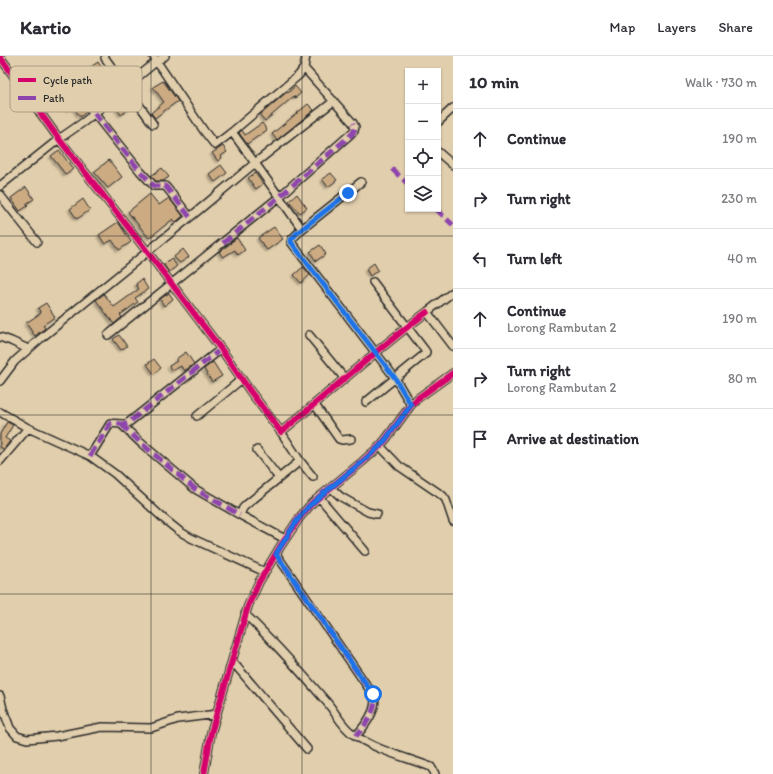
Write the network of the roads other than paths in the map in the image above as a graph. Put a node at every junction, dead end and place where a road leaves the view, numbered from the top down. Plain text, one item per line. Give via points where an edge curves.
1 (165, 56) edge
2 (306, 56) edge
3 (0, 57) edge
4 (105, 58) dead end
5 (155, 59) edge
6 (111, 66) edge
7 (304, 68) junction
8 (10, 71) edge
9 (142, 71) edge
10 (334, 101) junction
11 (453, 108) edge
12 (142, 109) edge
13 (40, 112) edge
14 (94, 113) joint
15 (441, 119) edge
16 (153, 124) dead end
17 (232, 132) junction
18 (59, 139) junction
19 (441, 155) edge
20 (255, 163) junction
21 (453, 165) edge
22 (361, 182) dead end
23 (0, 186) edge
24 (0, 194) edge
25 (279, 197) junction
26 (190, 217) junction
27 (302, 229) junction
28 (37, 242) dead end
29 (147, 252) junction
30 (373, 282) dead end
31 (172, 284) junction
32 (453, 292) edge
33 (427, 312) junction
34 (407, 327) junction
35 (108, 335) dead end
36 (309, 335) dead end
37 (0, 337) edge
38 (453, 346) edge
39 (221, 348) junction
40 (28, 349) junction
41 (375, 353) junction
42 (453, 373) edge
43 (395, 378) junction
44 (242, 379) junction
45 (345, 379) junction
46 (0, 381) edge
47 (366, 402) dead end
48 (315, 405) junction
49 (411, 405) junction
50 (0, 412) edge
51 (197, 416) dead end
52 (121, 424) junction
53 (28, 428) junction
54 (281, 432) junction
55 (351, 439) dead end
56 (380, 446) junction
57 (257, 450) dead end
58 (90, 456) junction
59 (0, 461) edge
60 (300, 461) junction
61 (313, 477) dead end
62 (279, 478) junction
63 (331, 488) junction
64 (319, 497) junction
65 (377, 514) dead end
66 (240, 515) junction
67 (453, 521) edge
68 (285, 540) junction
69 (365, 550) dead end
70 (276, 554) junction
71 (264, 572) junction
72 (245, 614) junction
73 (232, 661) junction
74 (0, 696) edge
75 (217, 714) junction
76 (356, 736) junction
77 (307, 749) dead end
78 (204, 774) edge
79 (435, 774) edge

1 - 5 street
2 - 7 street
3 - 8 street
4 - 6 street
5 - 9 street
5 - 17 street via 215,145
7 - 10 street
7 - 17 street
10 - 20 street
10 - 25 street via 353,123 354,131
11 - 15 street
12 - 16 street
13 - 18 street
14 - 18 street
14 - 26 street via 140,171 154,186 168,188
17 - 20 street
18 - 23 street
18 - 29 street
19 - 21 street
20 - 25 street
20 - 26 street
22 - 27 street
24 - 28 street
25 - 27 street
25 - 31 street
26 - 29 street
27 - 41 street via 291,240 292,244
29 - 31 street
29 - 40 street
30 - 34 street
31 - 35 street
31 - 39 street
32 - 33 street
33 - 34 street
33 - 38 street
34 - 41 street
34 - 43 street via 425,353
36 - 45 street
37 - 40 street
39 - 44 street
39 - 52 street via 128,424
40 - 46 street
41 - 43 street
41 - 45 street
42 - 49 street
43 - 47 street
43 - 49 street
44 - 51 street
44 - 54 street
45 - 48 street
48 - 54 street
48 - 55 street via 339,439
49 - 56 street
50 - 53 street
52 - 58 street via 109,425
52 - 66 street via 195,489
53 - 58 street
53 - 59 street
54 - 60 street
56 - 63 street
56 - 67 street via 399,466 443,496
57 - 62 street
58 - 71 street via 115,474 179,531
60 - 61 street
60 - 62 street
62 - 66 street via 244,507
63 - 64 street
63 - 65 street via 341,497 368,512
64 - 68 street via 300,517
64 - 69 street
66 - 68 street
68 - 70 street
70 - 71 street
70 - 76 street via 374,696 370,717
71 - 72 street
72 - 73 street
72 - 76 street via 277,646
73 - 75 street
73 - 77 street
74 - 75 street via 10,728 17,736 27,738 57,736 102,727 151,728 178,719
75 - 78 street via 211,732
76 - 79 street via 386,751 431,767

